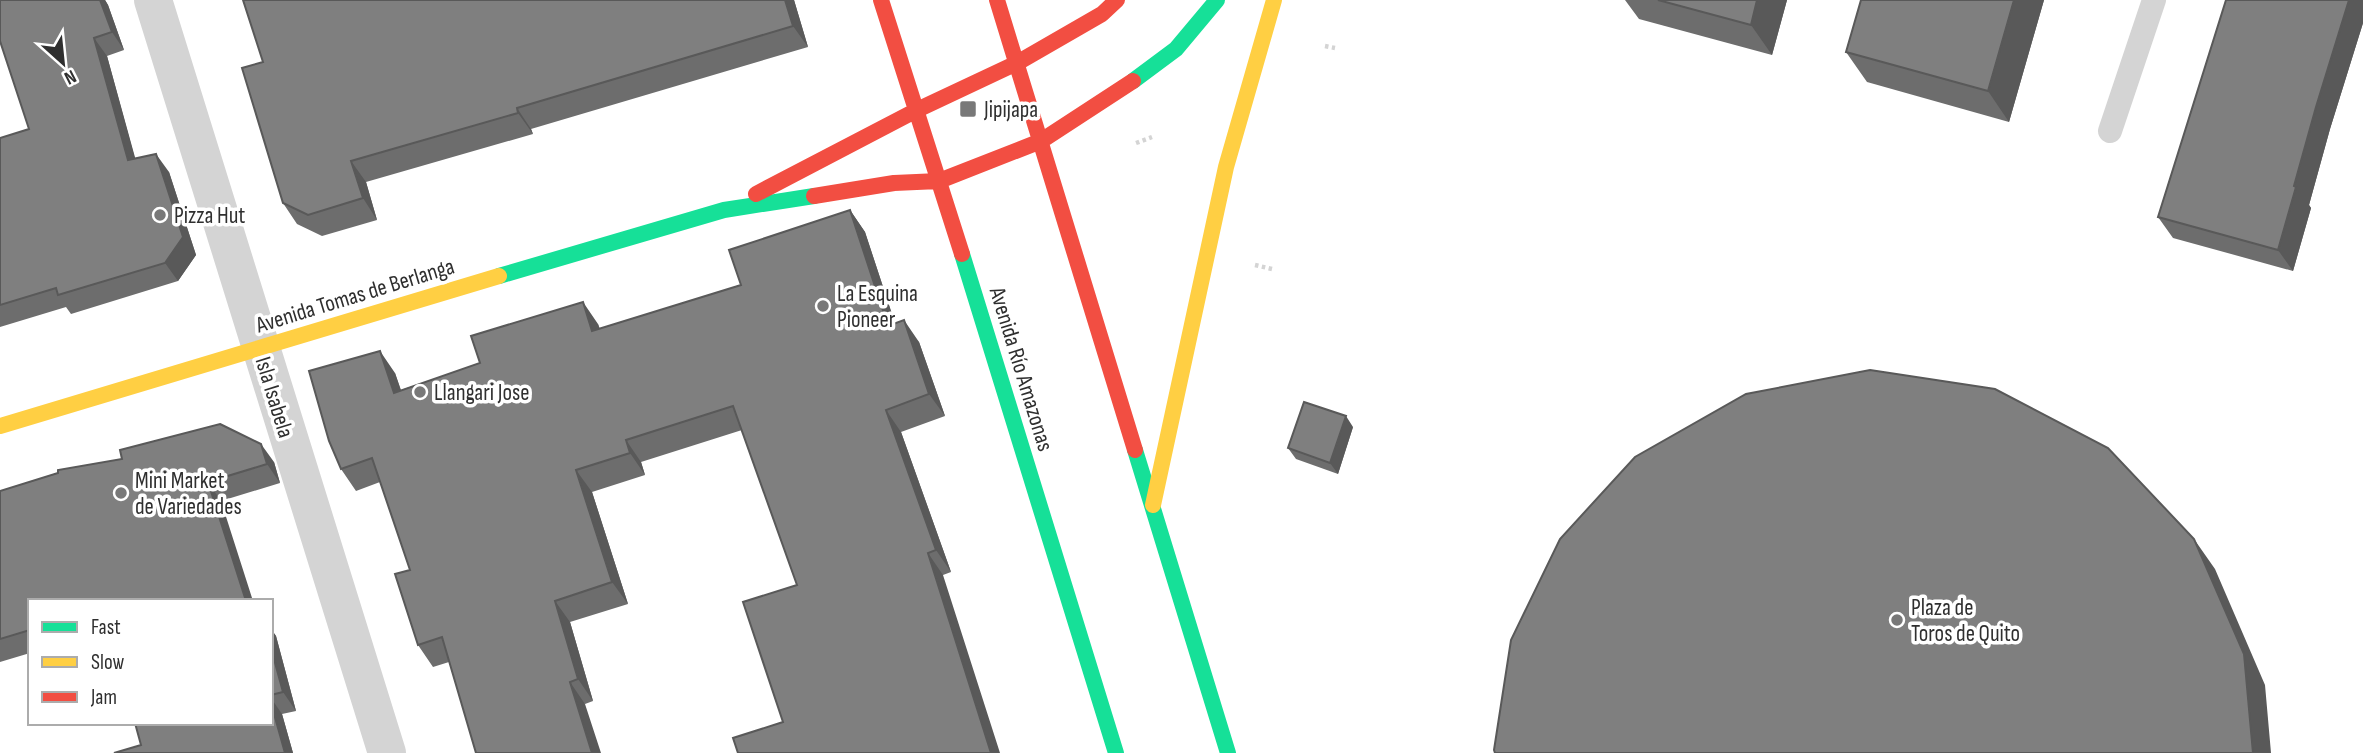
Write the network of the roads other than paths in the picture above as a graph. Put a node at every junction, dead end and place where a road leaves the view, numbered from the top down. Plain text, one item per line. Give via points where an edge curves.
1 (152, 0) edge
2 (881, 0) edge
3 (998, 0) edge
4 (1117, 0) edge
5 (1217, 0) edge
6 (1274, 0) edge
7 (2154, 0) edge
8 (1017, 63) junction
9 (917, 110) junction
10 (2110, 131) dead end
11 (1041, 141) junction
12 (939, 181) junction
13 (724, 210) junction
14 (260, 347) junction
15 (0, 426) edge
16 (1153, 507) junction
17 (387, 753) edge
18 (1116, 753) edge
19 (1228, 753) edge

1 - 14 street, Isla Isabela
2 - 9 main road, Avenida Río Amazonas
3 - 8 main road
4 - 8 main road, Avenida Tomas de Berlanga via 1102,14
5 - 11 main road, Avenida Tomas de Berlanga via 1176,49
6 - 16 main road via 1226,167
7 - 10 lane
8 - 9 main road, Avenida Tomas de Berlanga
8 - 11 main road
9 - 12 main road, Avenida Río Amazonas
9 - 13 main road, Avenida Tomas de Berlanga
11 - 12 main road, Avenida Tomas de Berlanga
11 - 16 main road
12 - 13 main road, Avenida Tomas de Berlanga via 894,183
12 - 18 main road, Avenida Río Amazonas
13 - 14 main road, Avenida Tomas de Berlanga
14 - 15 main road, Avenida Tomas de Berlanga
14 - 17 street, Isla Isabela
16 - 19 main road

